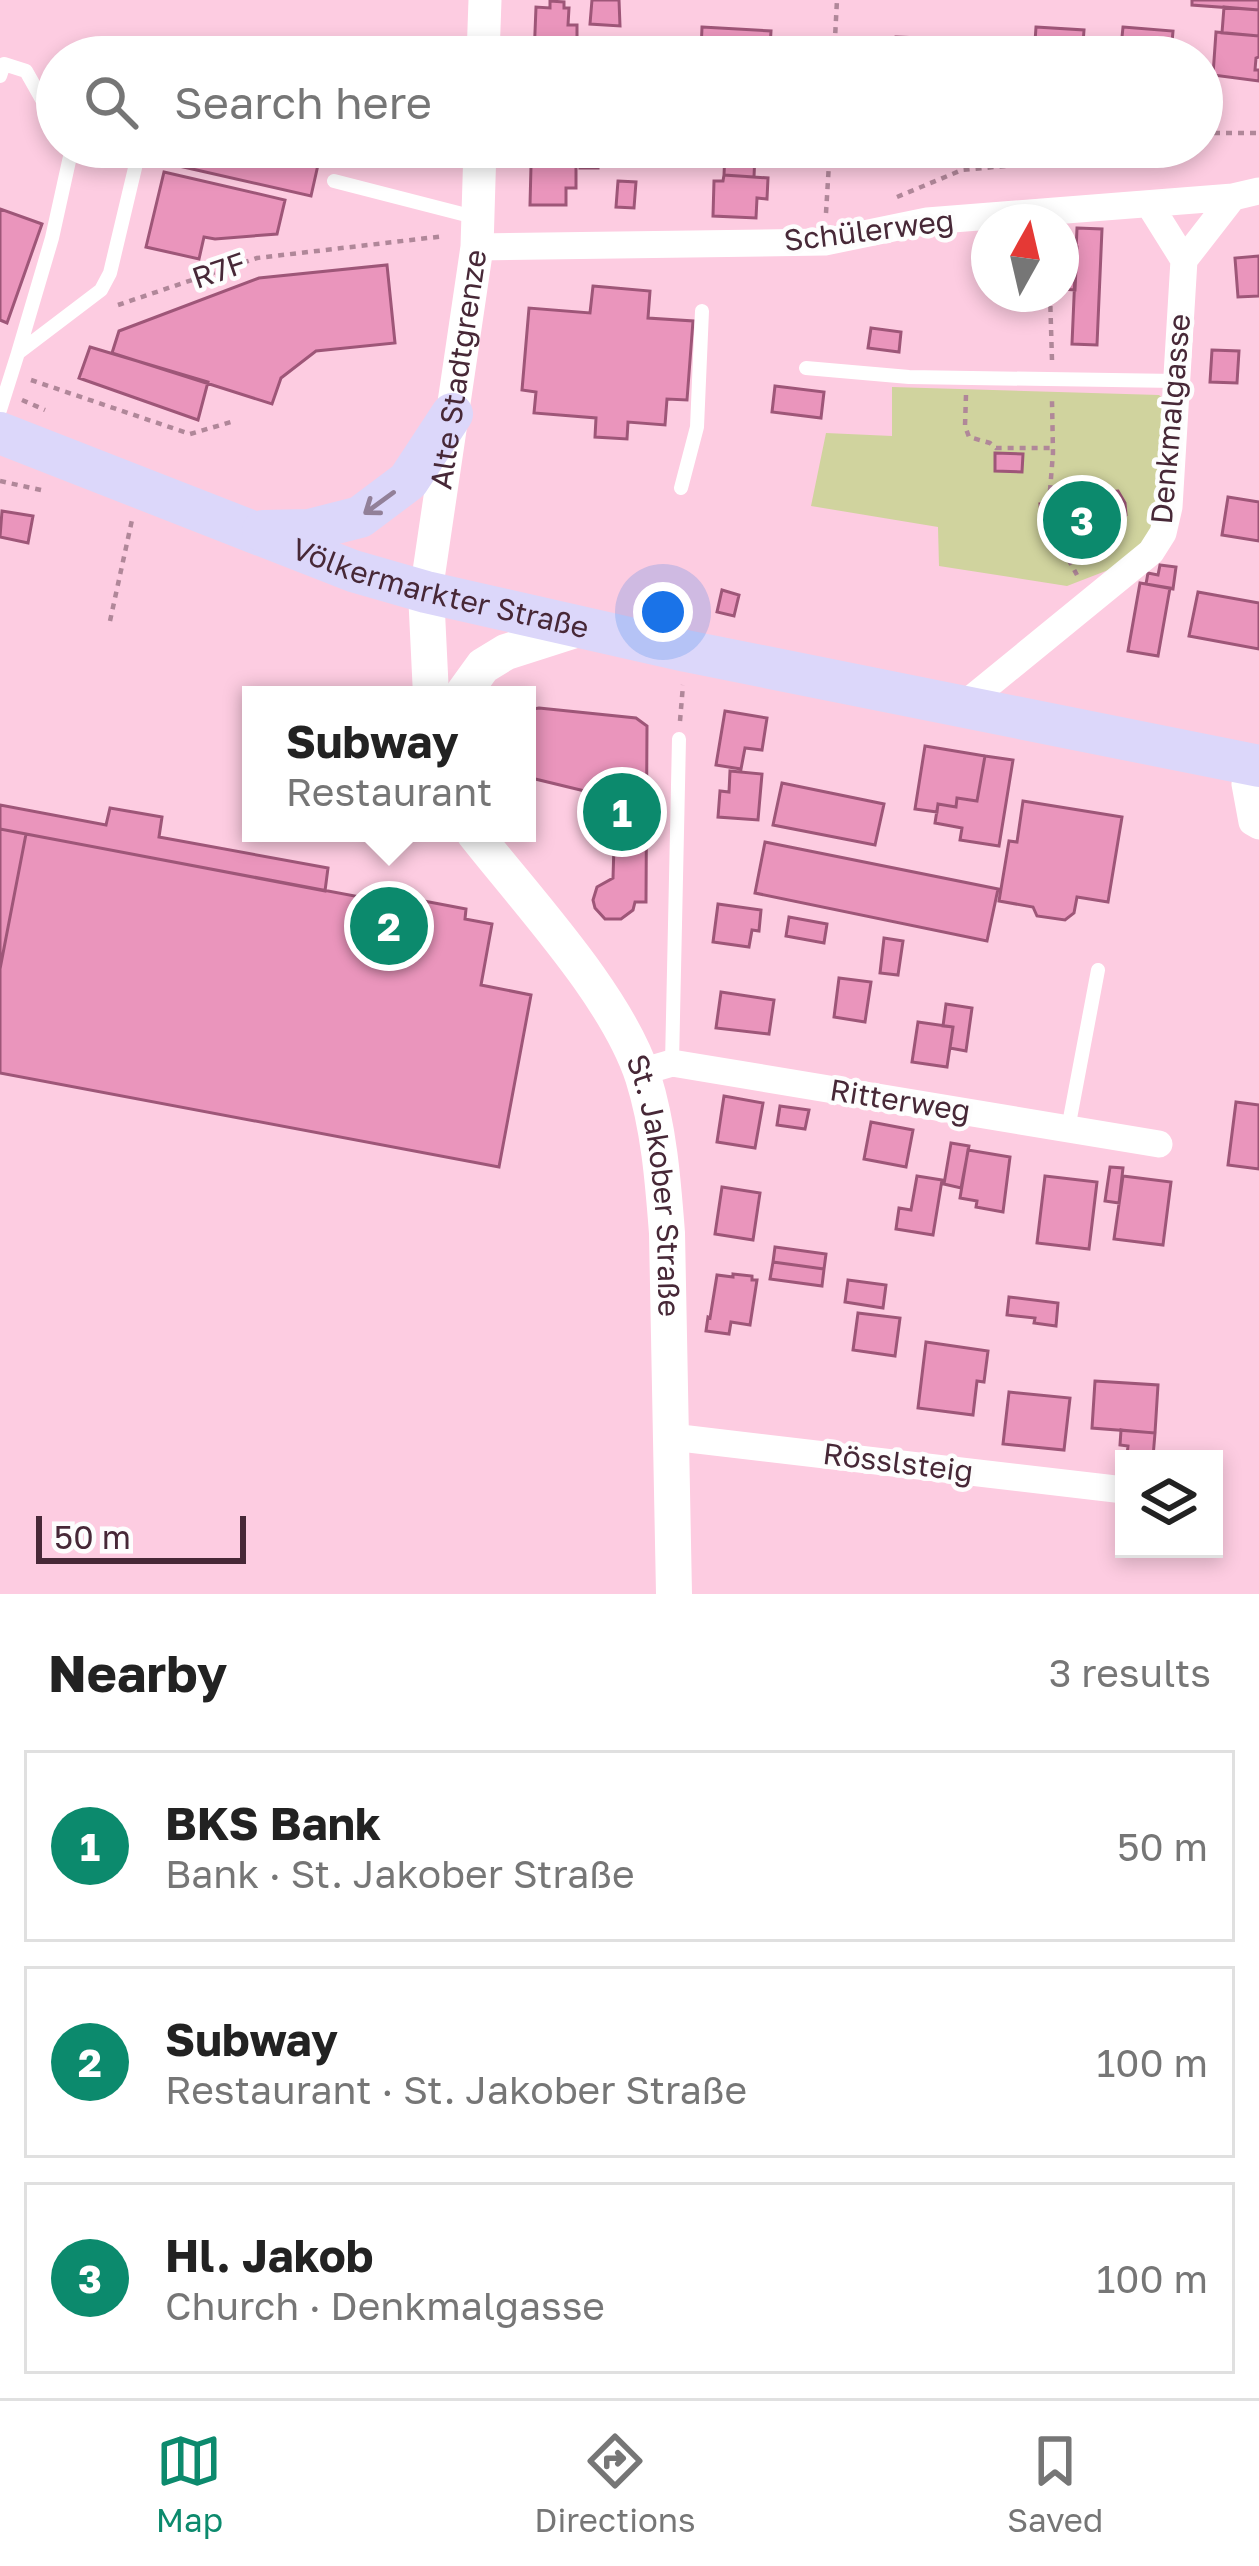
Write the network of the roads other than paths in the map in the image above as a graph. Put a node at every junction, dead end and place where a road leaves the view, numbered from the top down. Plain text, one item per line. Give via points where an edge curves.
1 (485, 0) edge
2 (484, 36) edge
3 (0, 76) edge
4 (36, 89) edge
5 (67, 168) edge
6 (135, 168) edge
7 (479, 168) edge
8 (334, 181) dead end
9 (1246, 194) edge
10 (1149, 204) junction
11 (477, 233) junction
12 (1184, 260) junction
13 (702, 310) dead end
14 (18, 353) junction
15 (806, 368) dead end
16 (1176, 381) junction
17 (0, 410) edge
18 (3, 413) edge
19 (452, 414) junction
20 (681, 488) dead end
21 (253, 532) junction
22 (426, 592) junction
23 (581, 628) junction
24 (431, 686) edge
25 (468, 686) edge
26 (960, 708) junction
27 (679, 739) road end
28 (1254, 780) edge
29 (1259, 826) edge
30 (481, 842) edge
31 (1098, 970) dead end
32 (657, 1067) junction
33 (1068, 1129) junction
34 (1159, 1144) dead end
35 (673, 1437) junction
36 (1115, 1489) edge
37 (674, 1594) edge

1 - 2 street
3 - 4 lane via 4,64 26,71
5 - 14 lane
6 - 14 lane via 101,290
7 - 11 street, Alte Stadtgrenze
8 - 11 lane
9 - 10 street, Schülerweg
9 - 12 street
10 - 11 street, Schülerweg via 927,221 825,242
10 - 12 street
11 - 19 street, Alte Stadtgrenze
12 - 16 street, Denkmalgasse
13 - 20 lane via 697,428
14 - 18 lane
15 - 16 lane
16 - 26 street, Denkmalgasse via 1169,507 1151,552
17 - 18 lane
18 - 21 main road, Völkermarkter Straße
19 -> 21 main road via 408,481 360,517
19 - 22 street, Alte Stadtgrenze
21 - 22 main road, Völkermarkter Straße
22 - 23 main road, Völkermarkter Straße
22 - 24 main road
23 - 25 main road via 506,652
23 - 26 main road, Völkermarkter Straße
26 - 28 main road, Völkermarkter Straße via 1177,750
27 - 32 lane
28 - 29 street via 1252,822
30 - 32 main road, St. Jakober Straße
31 - 33 lane
32 - 33 street, Ritterweg
32 - 35 main road, St. Jakober Straße via 653,1117 667,1233
33 - 34 street, Ritterweg
35 - 36 street, Rösslsteig
35 - 37 main road, St. Jakober Straße

